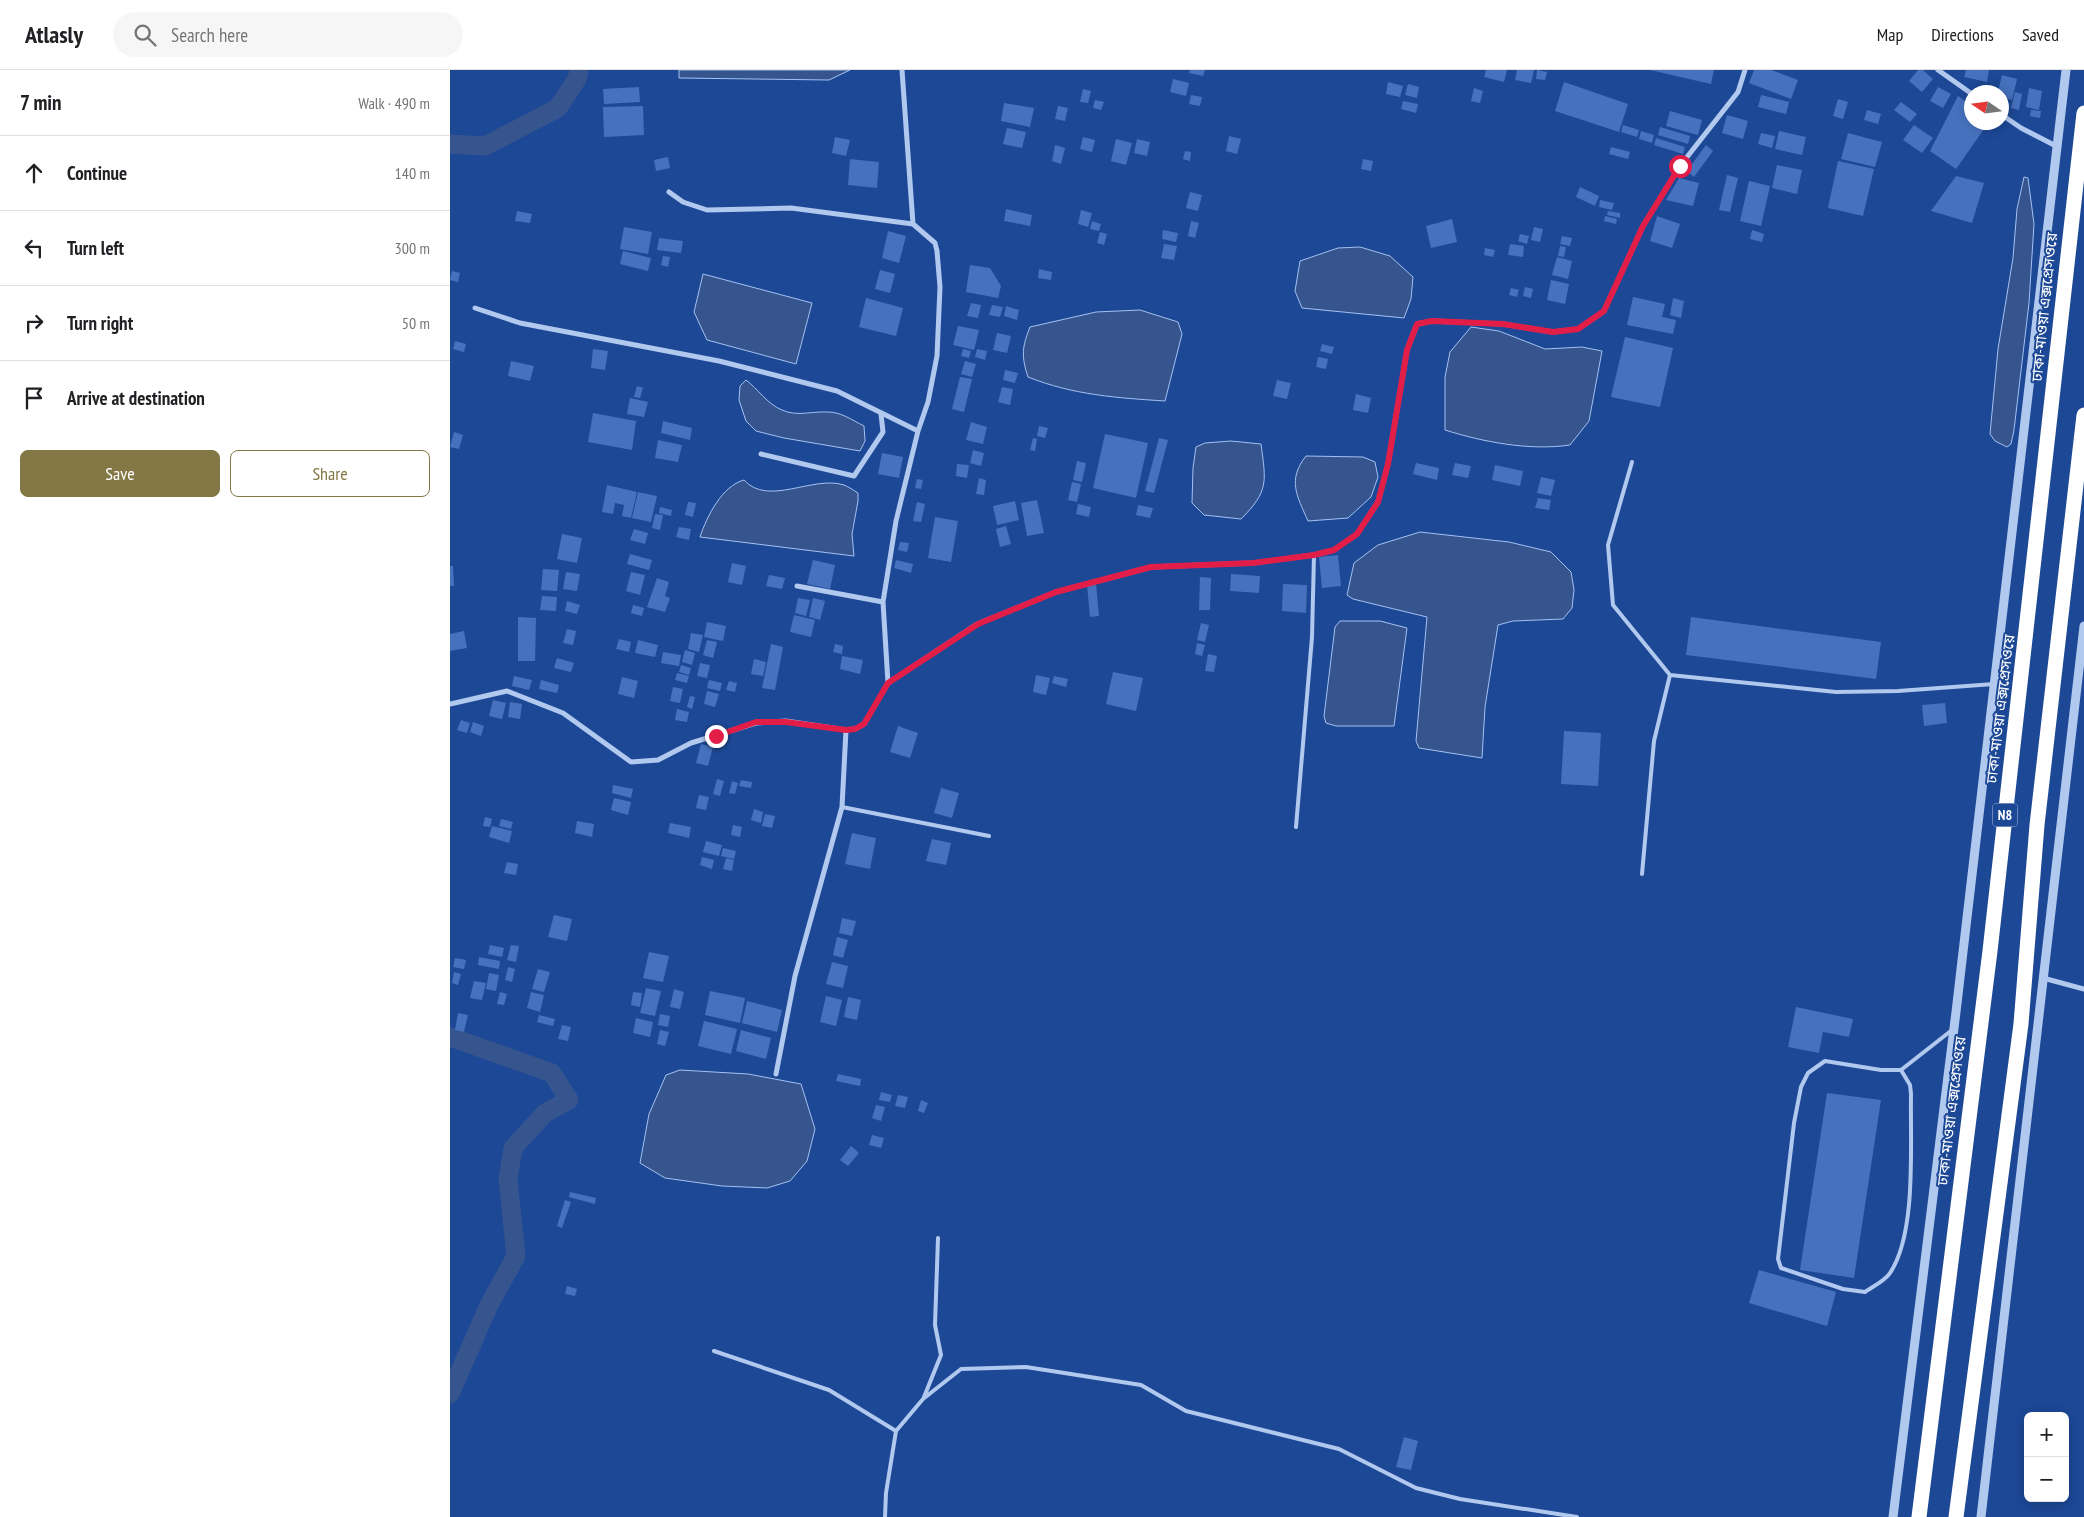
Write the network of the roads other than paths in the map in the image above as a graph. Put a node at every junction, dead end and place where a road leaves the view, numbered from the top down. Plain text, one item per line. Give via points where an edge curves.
1 (902, 70) edge
2 (1745, 70) edge
3 (1938, 70) edge
4 (2066, 70) edge
5 (1964, 88) edge
6 (2084, 113) edge
7 (2009, 120) edge
8 (2056, 146) junction
9 (669, 192) dead end
10 (913, 224) junction
11 (475, 308) dead end
12 (881, 414) junction
13 (2084, 415) edge
14 (918, 431) junction
15 (761, 454) dead end
16 (1632, 462) dead end
17 (1314, 555) junction
18 (796, 586) dead end
19 (883, 602) junction
20 (2084, 626) edge
21 (1670, 675) junction
22 (888, 683) junction
23 (1994, 684) junction
24 (450, 704) edge
25 (846, 730) junction
26 (842, 807) junction
27 (1296, 827) dead end
28 (990, 836) dead end
29 (1642, 874) dead end
30 (2043, 978) junction
31 (2084, 990) edge
32 (1954, 1029) junction
33 (1901, 1070) junction
34 (776, 1074) dead end
35 (938, 1238) dead end
36 (714, 1351) dead end
37 (923, 1399) junction
38 (896, 1431) junction
39 (885, 1517) edge
40 (1577, 1517) edge
41 (1893, 1517) edge
42 (1919, 1517) edge
43 (1956, 1517) edge
44 (1980, 1517) edge

1 - 10 street
2 - 17 street via 1738,92 1680,166 1643,226 1604,311 1578,329 1553,332 1503,324 1432,321 1417,324 1407,350 1388,464 1378,502 1357,534 1334,550
3 - 5 street
4 - 8 street
6 - 42 highway, ঢাকা-মাওয়া এক্সপ্রেসওয়ে / N8 via 1991,941
7 - 8 street
8 - 23 street
9 - 10 street via 683,202 707,210 791,208
10 - 14 street via 935,243 940,288 936,356 928,402
11 - 12 street via 520,323 719,361 828,389
12 - 14 street
12 - 15 street via 883,432 854,476
13 - 43 highway, N8 via 2044,758 2021,1024
14 - 19 street via 896,521
16 - 21 lane via 1608,546 1613,605
17 - 22 street via 1253,563 1151,567 1056,592 978,624
17 - 27 lane via 1312,637
18 - 19 street
19 - 22 street
20 - 30 street
21 - 23 lane via 1836,692
21 - 29 lane via 1654,740
22 - 25 street via 864,724
23 - 32 street
24 - 25 street via 507,691 563,713 631,762 658,760 691,743 756,722 786,722
25 - 26 street
26 - 28 lane
26 - 34 street via 795,976
30 - 31 street
30 - 44 street
32 - 33 lane
32 - 41 street
33 - 33 lane via 1825,1062 1808,1073 1801,1087 1794,1122 1778,1258 1781,1268 1843,1289 1865,1292 1889,1274 1903,1241 1908,1209 1912,1094
35 - 37 lane via 935,1325 941,1355
36 - 38 lane via 829,1390
37 - 38 lane
37 - 40 lane via 960,1369 1026,1367 1141,1385 1186,1411 1339,1449 1416,1488
38 - 39 lane

